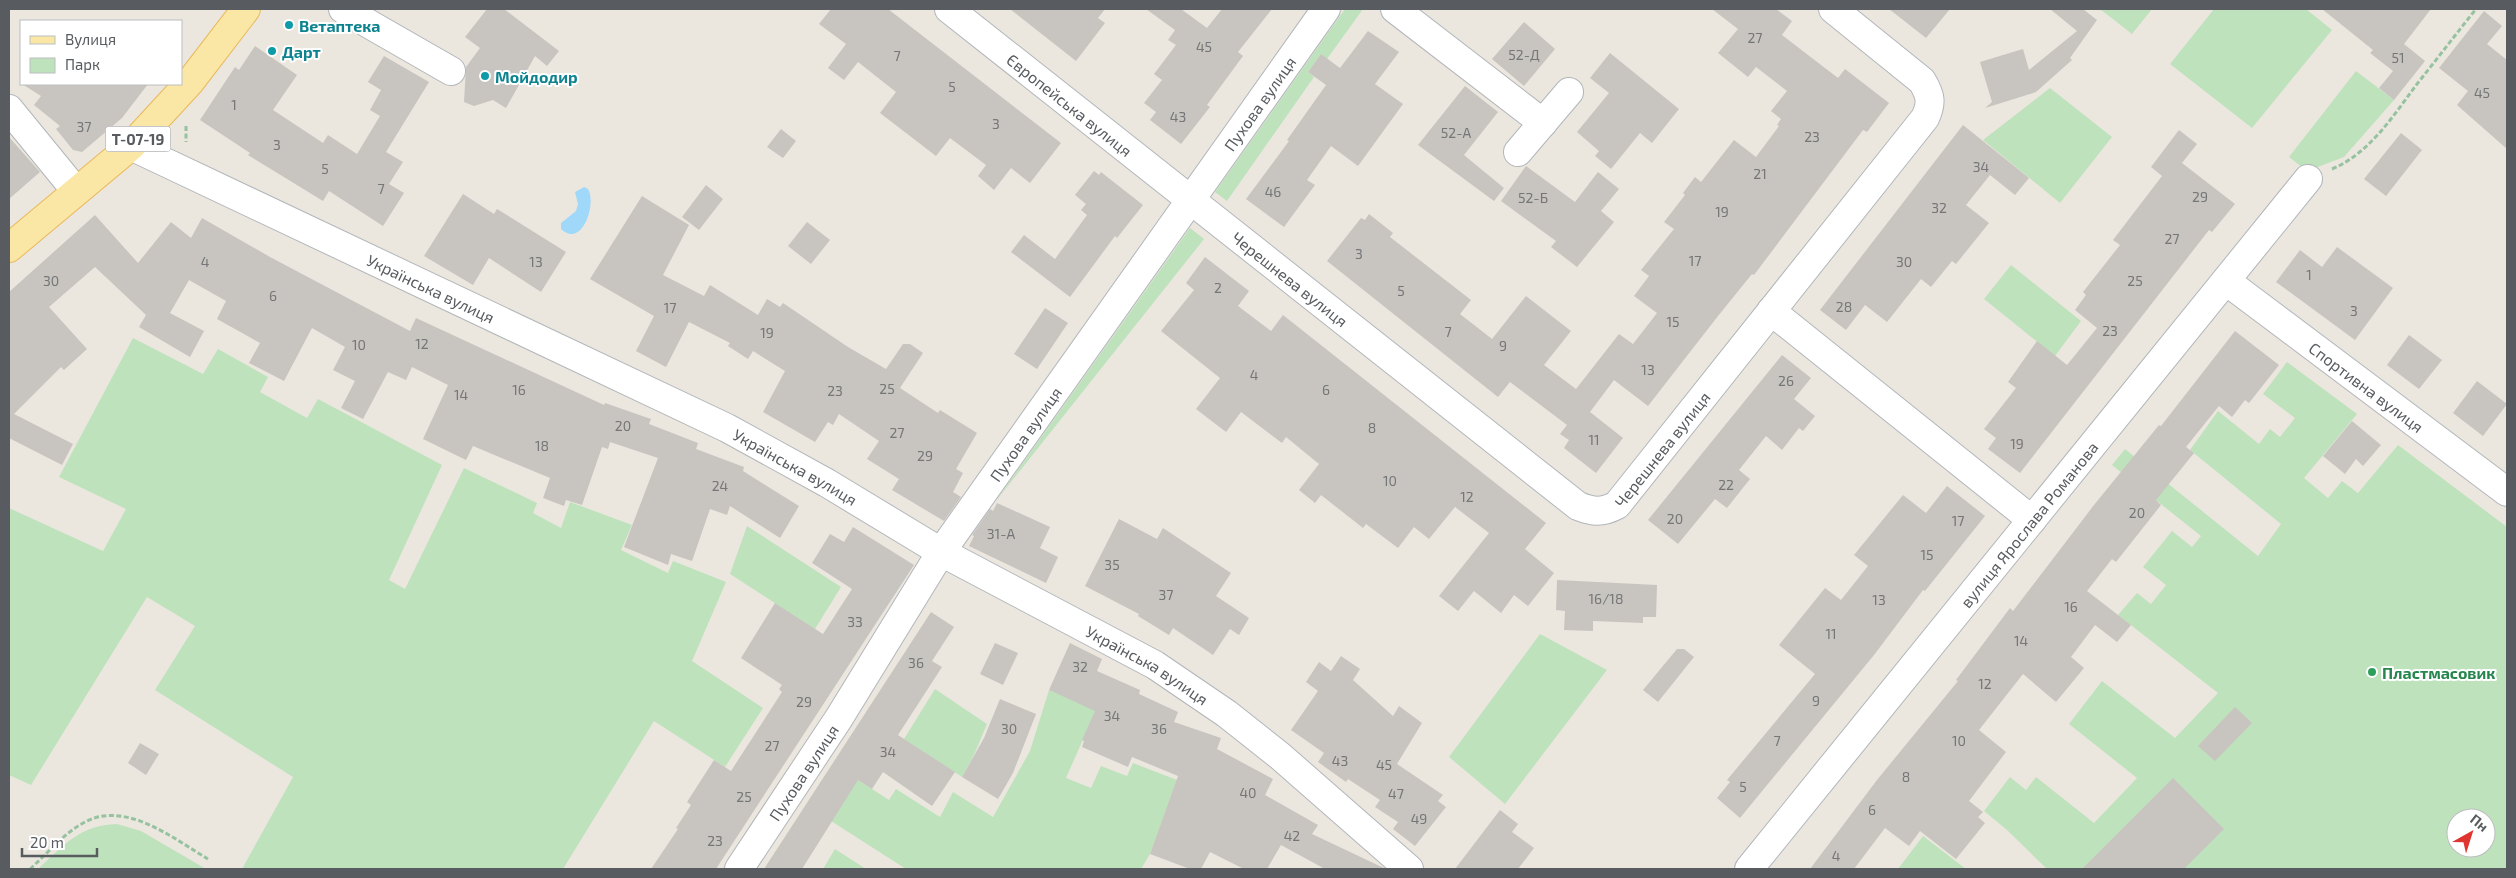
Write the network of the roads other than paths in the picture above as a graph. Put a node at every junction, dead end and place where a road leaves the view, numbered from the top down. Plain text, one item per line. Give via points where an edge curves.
1 (246, 9) edge
2 (343, 9) edge
3 (949, 9) edge
4 (1326, 9) edge
5 (1395, 9) edge
6 (1834, 9) edge
7 (451, 71) dead end
8 (1569, 92) dead end
9 (9, 110) edge
10 (1543, 123) junction
11 (131, 146) junction
12 (1518, 152) dead end
13 (2308, 179) road end
14 (76, 191) junction
15 (1189, 201) junction
16 (9, 248) edge
17 (2226, 281) junction
18 (1771, 311) junction
19 (2507, 492) edge
20 (2032, 520) junction
21 (941, 552) junction
22 (739, 869) edge
23 (1409, 869) edge
24 (1749, 869) edge

1 - 11 main road, Т-07-19 via 190,82
2 - 7 street
3 - 15 street, Європейська вулиця
4 - 15 street, Пухова вулиця
5 - 10 street
6 - 18 street, Черешнева вулиця via 1911,70 1930,94 1931,106 1925,118
8 - 10 street
9 - 14 street
10 - 12 street
11 - 14 main road, Т-07-19
11 - 21 street, Українська вулиця via 727,428 827,483
13 - 17 street, вулиця Ярослава Романова
14 - 16 main road, Т-07-19
15 - 18 street, Черешнева вулиця via 1578,506 1594,512 1617,505
15 - 21 street, Пухова вулиця
17 - 19 street, Спортивна вулиця
17 - 20 street, вулиця Ярослава Романова
18 - 20 street
20 - 24 street, вулиця Ярослава Романова
21 - 22 street, Пухова вулиця via 839,718
21 - 23 street, Українська вулиця via 1190,687 1280,756

